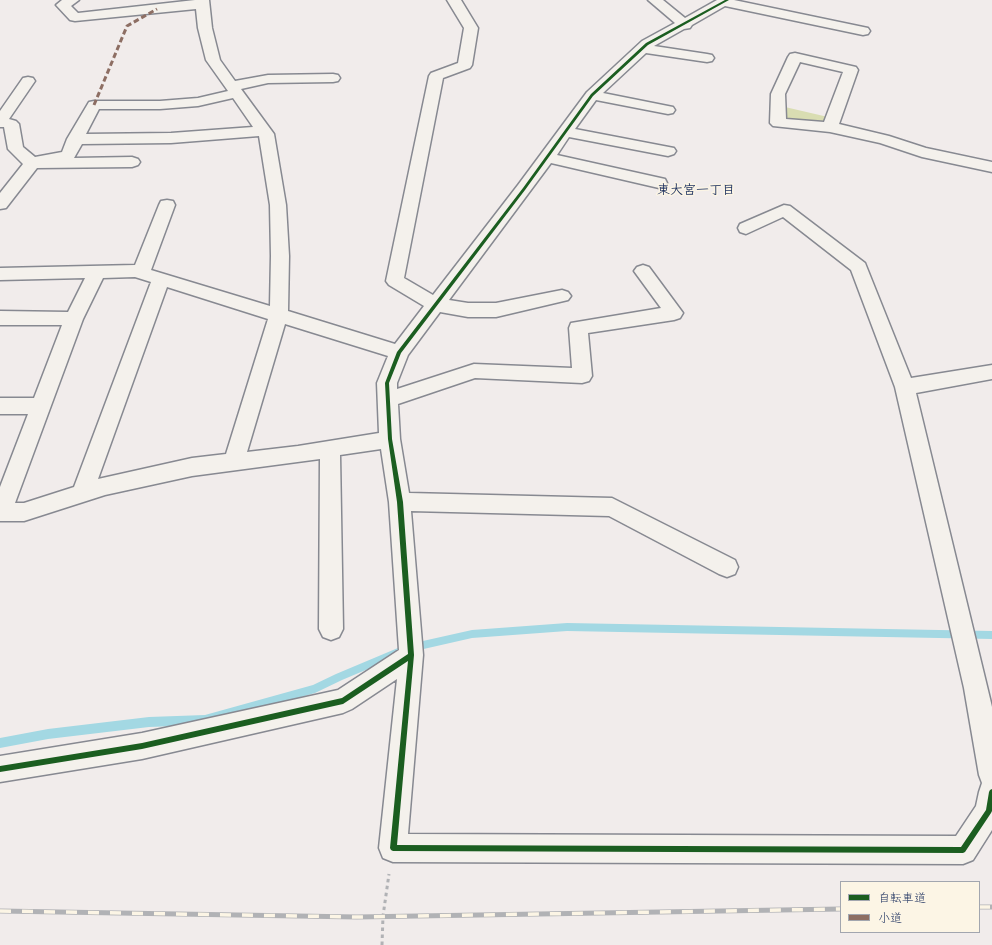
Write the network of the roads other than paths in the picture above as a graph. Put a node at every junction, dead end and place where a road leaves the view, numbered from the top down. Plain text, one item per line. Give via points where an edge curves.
1 (72, 0) edge
2 (454, 0) edge
3 (655, 0) edge
4 (725, 1) edge
5 (202, 2) edge
6 (685, 25) junction
7 (863, 31) dead end
8 (643, 48) junction
9 (707, 58) dead end
10 (333, 78) dead end
11 (28, 81) dead end
12 (234, 90) junction
13 (592, 95) junction
14 (668, 110) dead end
15 (0, 122) edge
16 (830, 127) junction
17 (264, 131) junction
18 (565, 132) junction
19 (75, 139) junction
20 (668, 151) dead end
21 (546, 157) junction
22 (132, 162) dead end
23 (32, 163) junction
24 (992, 167) edge
25 (659, 183) dead end
26 (1, 202) edge
27 (167, 205) dead end
28 (746, 228) dead end
29 (97, 271) junction
30 (643, 271) dead end
31 (141, 272) junction
32 (0, 274) edge
33 (161, 278) junction
34 (562, 296) dead end
35 (434, 304) junction
36 (279, 314) junction
37 (0, 318) edge
38 (74, 319) junction
39 (399, 352) junction
40 (992, 372) edge
41 (905, 387) junction
42 (388, 400) junction
43 (0, 406) edge
44 (41, 406) junction
45 (390, 439) junction
46 (330, 449) junction
47 (234, 462) junction
48 (82, 494) junction
49 (400, 502) junction
50 (1, 512) edge
51 (727, 567) dead end
52 (331, 629) dead end
53 (411, 656) junction
54 (0, 769) edge
55 (992, 775) edge
56 (992, 792) edge

1 - 5 street via 63,4 75,17
2 - 35 street via 471,28 465,66 436,76 394,281
3 - 6 street
4 - 6 street
4 - 7 street
5 - 12 street via 213,60
6 - 8 street
8 - 9 street
8 - 13 street
10 - 12 street via 268,79
11 - 15 street
12 - 17 street
12 - 19 street via 198,102 94,105
13 - 14 street
13 - 18 street
15 - 23 street via 11,124 16,149
16 - 16 street via 778,123 778,94 795,57 850,70
16 - 24 street via 884,139 922,152
17 - 19 street via 171,138
17 - 36 street via 278,205
18 - 20 street
18 - 21 street
19 - 23 street via 68,155
21 - 25 street
21 - 35 street
22 - 23 street
23 - 26 street
27 - 31 street
28 - 41 street via 784,210 859,266
29 - 31 street
29 - 32 street
29 - 38 street
30 - 42 street via 674,313 578,328 582,376 474,371
31 - 33 street
33 - 36 street
33 - 48 street
34 - 35 street via 496,310 468,310
35 - 39 street
36 - 39 street
36 - 47 street
37 - 38 street
38 - 44 street
39 - 42 street via 387,383
40 - 41 street
41 - 55 street via 976,688
42 - 45 street
43 - 44 street
44 - 50 street
45 - 46 street
45 - 49 street
46 - 47 street
46 - 52 street
47 - 48 street via 192,467 105,486
48 - 50 street via 24,512
49 - 51 street via 612,507
49 - 53 street
53 - 54 street via 343,701 142,746
53 - 56 street via 393,848 963,850 988,811

